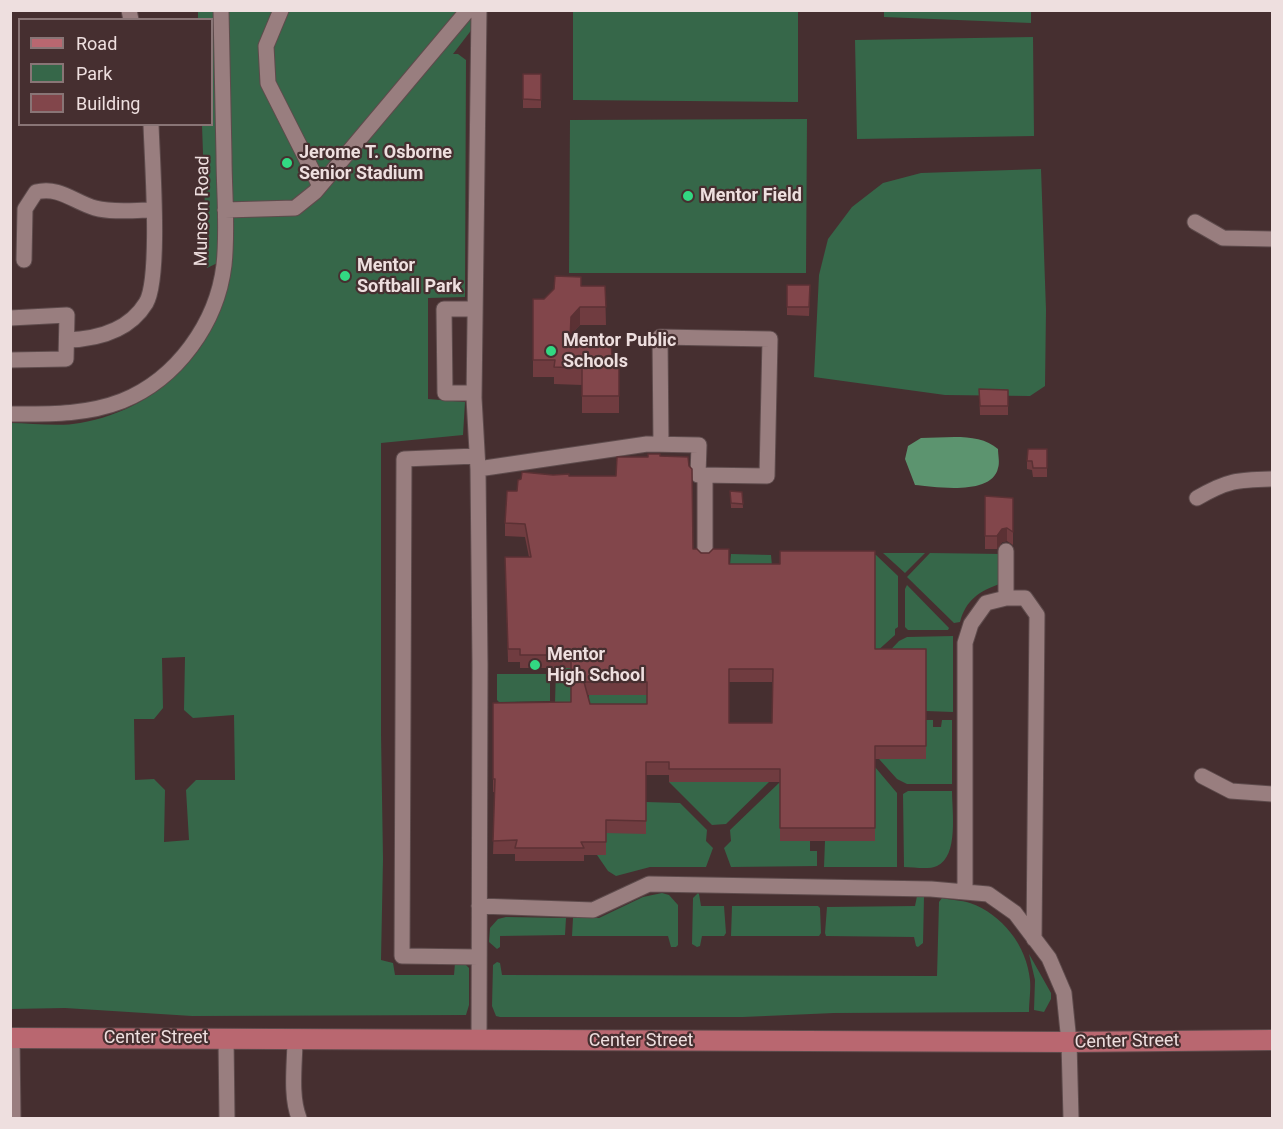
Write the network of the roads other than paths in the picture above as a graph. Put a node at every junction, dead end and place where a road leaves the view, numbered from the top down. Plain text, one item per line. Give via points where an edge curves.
1 (221, 10) edge
2 (280, 10) edge
3 (467, 12) edge
4 (151, 126) edge
5 (320, 186) junction
6 (153, 210) junction
7 (225, 210) junction
8 (1195, 222) dead end
9 (1272, 239) edge
10 (24, 260) dead end
11 (475, 309) junction
12 (10, 318) edge
13 (67, 340) junction
14 (10, 360) edge
15 (474, 393) junction
16 (10, 414) edge
17 (661, 444) junction
18 (477, 462) junction
19 (705, 475) junction
20 (1272, 480) edge
21 (1197, 498) dead end
22 (1006, 550) dead end
23 (705, 557) edge
24 (1006, 598) junction
25 (1202, 776) dead end
26 (1272, 794) edge
27 (965, 891) junction
28 (479, 906) junction
29 (1034, 939) junction
30 (479, 957) junction
31 (11, 1038) edge
32 (226, 1038) junction
33 (295, 1038) junction
34 (1272, 1040) edge
35 (479, 1041) junction
36 (1069, 1042) junction
37 (13, 1119) edge
38 (227, 1119) edge
39 (299, 1119) edge
40 (1071, 1119) edge

1 - 7 street, Munson Road
2 - 5 street via 266,46 267,83
3 - 5 street
3 - 11 street
4 - 6 street
5 - 7 street via 295,208
6 - 10 street via 94,208 54,190 36,192 25,209
6 - 13 street via 153,277 147,301 133,320 106,335
7 - 16 street, Munson Road via 224,266 212,310 176,365 125,400 111,405 70,413
8 - 9 street via 1223,238
11 - 15 street
11 - 15 street via 444,309 445,393
12 - 13 street via 66,315
13 - 14 street via 66,359
15 - 18 street
17 - 18 street
17 - 19 street via 699,445 698,475
17 - 19 street via 660,337 770,339 767,476
18 - 28 street
18 - 30 street via 404,459 402,956
19 - 23 street
20 - 21 street via 1236,480
22 - 24 street
24 - 27 street via 986,603 971,624 965,643
24 - 29 street via 1025,598 1037,615
25 - 26 street via 1231,791
27 - 28 street via 649,884 593,910
27 - 29 street via 988,894 1015,913
28 - 30 street
29 - 36 street via 1049,958 1064,993
30 - 35 street
31 - 32 main road, Center Street
31 - 37 street
32 - 33 main road, Center Street
32 - 38 street
33 - 35 main road, Center Street
33 - 39 street via 294,1082
34 - 36 main road, Center Street
35 - 36 main road, Center Street
36 - 40 street

